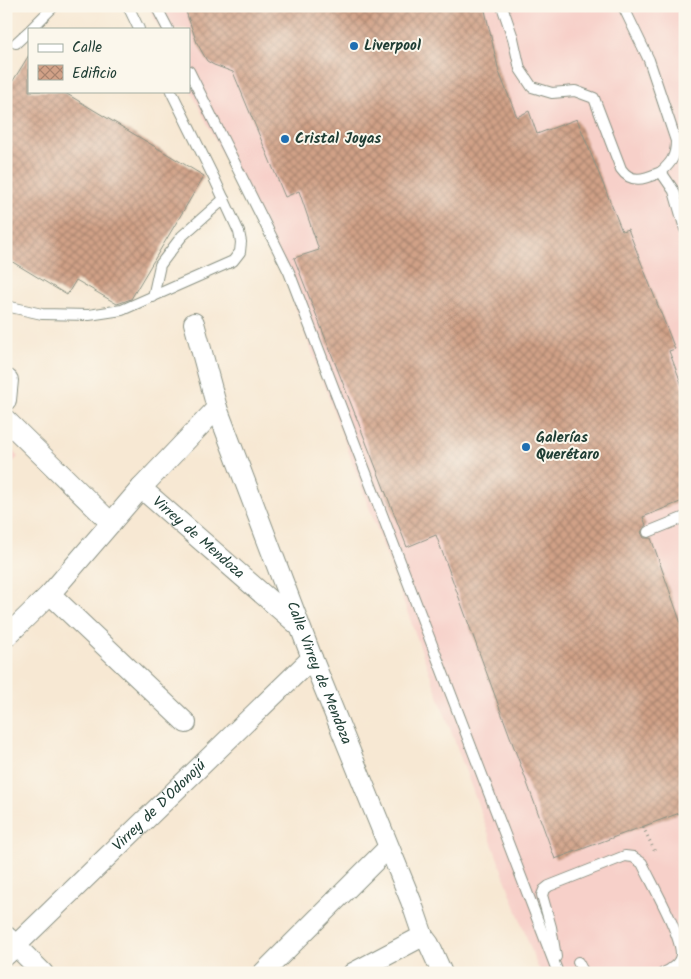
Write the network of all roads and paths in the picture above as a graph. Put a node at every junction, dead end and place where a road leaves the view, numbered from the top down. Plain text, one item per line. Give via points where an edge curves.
1 (54, 6) edge
2 (128, 6) edge
3 (156, 6) edge
4 (502, 6) edge
5 (623, 6) edge
6 (681, 6) edge
7 (685, 10) edge
8 (32, 28) edge
9 (139, 28) edge
10 (167, 28) edge
11 (28, 32) edge
12 (16, 44) dead end
13 (190, 73) edge
14 (171, 92) edge
15 (661, 172) junction
16 (224, 199) junction
17 (685, 229) edge
18 (153, 297) junction
19 (6, 306) edge
20 (194, 323) dead end
21 (8, 380) dead end
22 (6, 400) edge
23 (217, 408) junction
24 (6, 420) edge
25 (141, 488) junction
26 (685, 517) edge
27 (111, 523) junction
28 (648, 532) dead end
29 (50, 594) junction
30 (301, 627) junction
31 (6, 637) edge
32 (312, 658) junction
33 (186, 723) dead end
34 (388, 848) junction
35 (423, 936) junction
36 (9, 945) edge
37 (578, 962) dead end
38 (43, 973) edge
39 (263, 973) edge
40 (353, 973) edge
41 (442, 973) edge
42 (558, 973) edge
43 (584, 973) edge
44 (663, 973) edge

1 - 8 lane
2 - 9 lane
3 - 10 lane
4 - 15 lane via 520,69 532,87 552,93 575,91 594,98 626,176 643,179
5 - 15 lane via 649,60 676,141 673,161
6 - 7 lane
11 - 12 lane
13 - 42 lane via 289,272
14 - 16 lane
15 - 17 lane via 674,191
16 - 18 lane via 182,236 160,265
16 - 18 lane via 238,232 240,252 233,260
18 - 19 lane via 122,310 90,315 42,314
20 - 23 street, Calle Virrey de Mendoza
21 - 22 street
23 - 25 street
23 - 30 street, Calle Virrey de Mendoza
24 - 27 street
25 - 27 street
25 - 30 street, Virrey de Mendoza
26 - 28 lane
27 - 29 street
29 - 31 street
29 - 33 street
30 - 32 street, Calle Virrey de Mendoza
32 - 34 street, Calle Virrey de Mendoza
32 - 36 street, Virrey de D'Odonojú
34 - 35 street, Calle Virrey de Mendoza
34 - 39 street
35 - 40 street
35 - 41 street, Calle Virrey de Mendoza
36 - 38 street
37 - 43 lane
42 - 44 lane via 542,895 544,890 625,856 642,863 678,940 681,955 676,966

